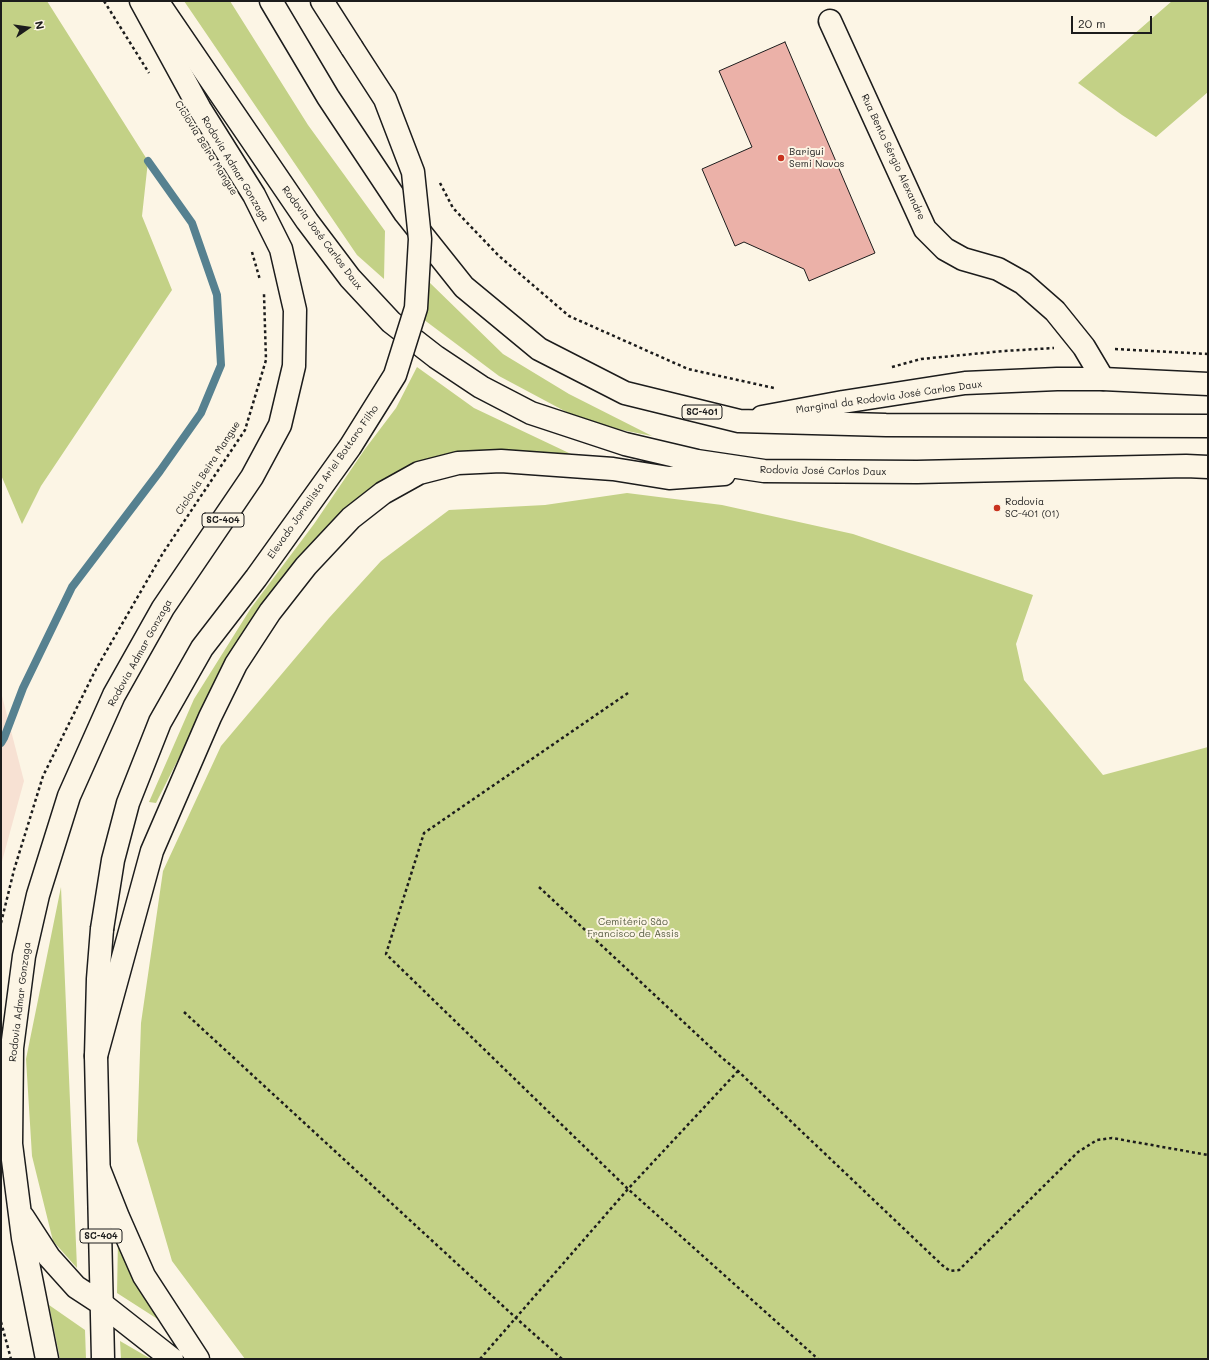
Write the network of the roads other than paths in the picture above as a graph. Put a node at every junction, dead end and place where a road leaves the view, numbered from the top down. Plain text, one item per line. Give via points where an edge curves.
1 (141, 1) edge
2 (157, 1) edge
3 (271, 1) edge
4 (322, 1) edge
5 (830, 21) dead end
6 (1103, 379) junction
7 (1208, 384) edge
8 (738, 421) junction
9 (1208, 426) edge
10 (1208, 467) edge
11 (764, 471) junction
12 (96, 1056) junction
13 (99, 1168) junction
14 (20, 1212) junction
15 (102, 1304) junction
16 (47, 1359) edge
17 (103, 1359) edge
18 (172, 1359) edge
19 (198, 1359) edge

1 - 14 main road, Rodovia Admar Gonzaga / SC-404 via 200,109 254,195 281,249 295,310 294,366 280,425 252,477 163,608 114,695 69,796 38,895 24,956 12,1048 11,1144
2 - 11 main road, Rodovia José Carlos Daux via 307,221 350,278 391,322 481,387 531,413 625,444 698,461
3 - 8 main road, SC-401 via 328,97 405,213 464,288 539,349 625,393
4 - 12 main road, Elevado Jornalista Ariel Bottaro Filho / SC-404, bridge via 384,98 413,172 420,239 416,308 395,375 350,447 202,648 160,722 128,803 113,860 102,929
5 - 6 main road, Rua Bento Sérgio Alexandre via 925,229 945,249 963,259 998,269 1023,283 1055,311 1084,347
6 - 7 main road, Marginal da Rodovia José Carlos Daux
6 - 8 main road, Marginal da Rodovia José Carlos Daux via 965,383
8 - 9 main road, SC-401 via 886,425
10 - 11 main road, Rodovia José Carlos Daux via 917,472
11 - 12 main road via 669,478 614,469 546,464 501,461 458,463 419,473 383,493 351,518 306,566 270,612 236,664 210,717 152,852
12 - 13 main road, SC-404
13 - 15 main road, SC-404
13 - 19 main road via 144,1276
14 - 15 main road via 49,1257 76,1287
14 - 16 main road, Rodovia Admar Gonzaga / SC-404
15 - 17 main road, SC-404
15 - 18 main road

